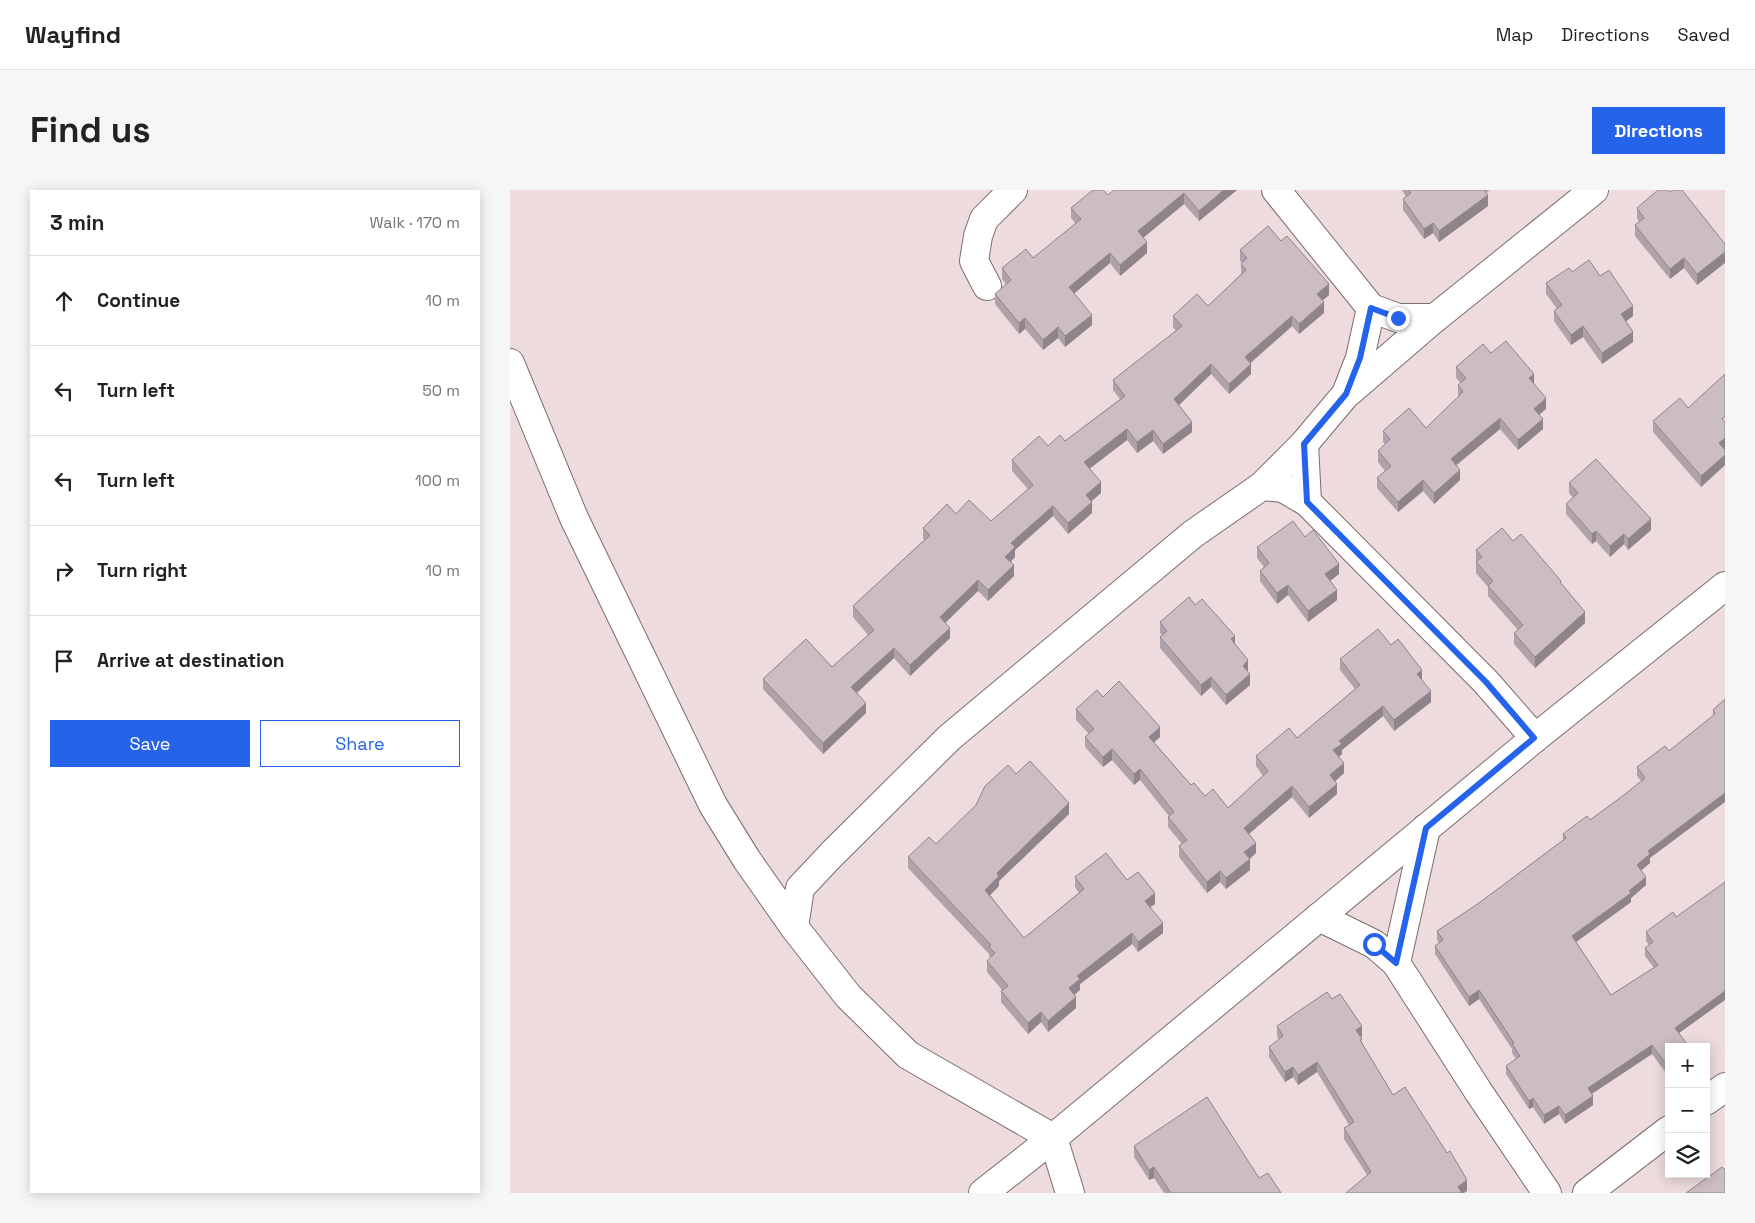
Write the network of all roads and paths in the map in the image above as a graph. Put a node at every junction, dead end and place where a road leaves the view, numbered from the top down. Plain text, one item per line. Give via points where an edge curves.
1 (1013, 190) edge
2 (1276, 190) edge
3 (1594, 190) edge
4 (986, 286) dead end
5 (1371, 308) junction
6 (1435, 318) junction
7 (510, 363) edge
8 (1346, 394) junction
9 (1304, 444) junction
10 (1262, 486) junction
11 (1307, 502) junction
12 (1725, 586) edge
13 (1534, 738) junction
14 (1426, 828) junction
15 (1319, 917) junction
16 (794, 927) junction
17 (1396, 963) junction
18 (1725, 1087) edge
19 (1710, 1098) edge
20 (1665, 1133) edge
21 (1053, 1138) junction
22 (983, 1193) edge
23 (1070, 1193) edge
24 (1547, 1193) edge
25 (1587, 1193) edge

1 - 4 street via 984,219 978,236 974,261
2 - 5 street
3 - 6 street
5 - 6 street via 1398,318
5 - 8 street via 1360,358
6 - 8 street
7 - 16 street via 574,518 713,805
8 - 9 street
9 - 10 street
9 - 11 street
10 - 11 street via 1283,488
10 - 16 street via 1194,534 949,738 800,888
11 - 13 street via 1486,682
12 - 13 street
13 - 14 street
14 - 15 street
14 - 17 street
15 - 17 street via 1374,944
15 - 21 street
16 - 21 street via 848,996 908,1055
17 - 24 street
18 - 19 street
20 - 25 street
21 - 22 street
21 - 23 street

